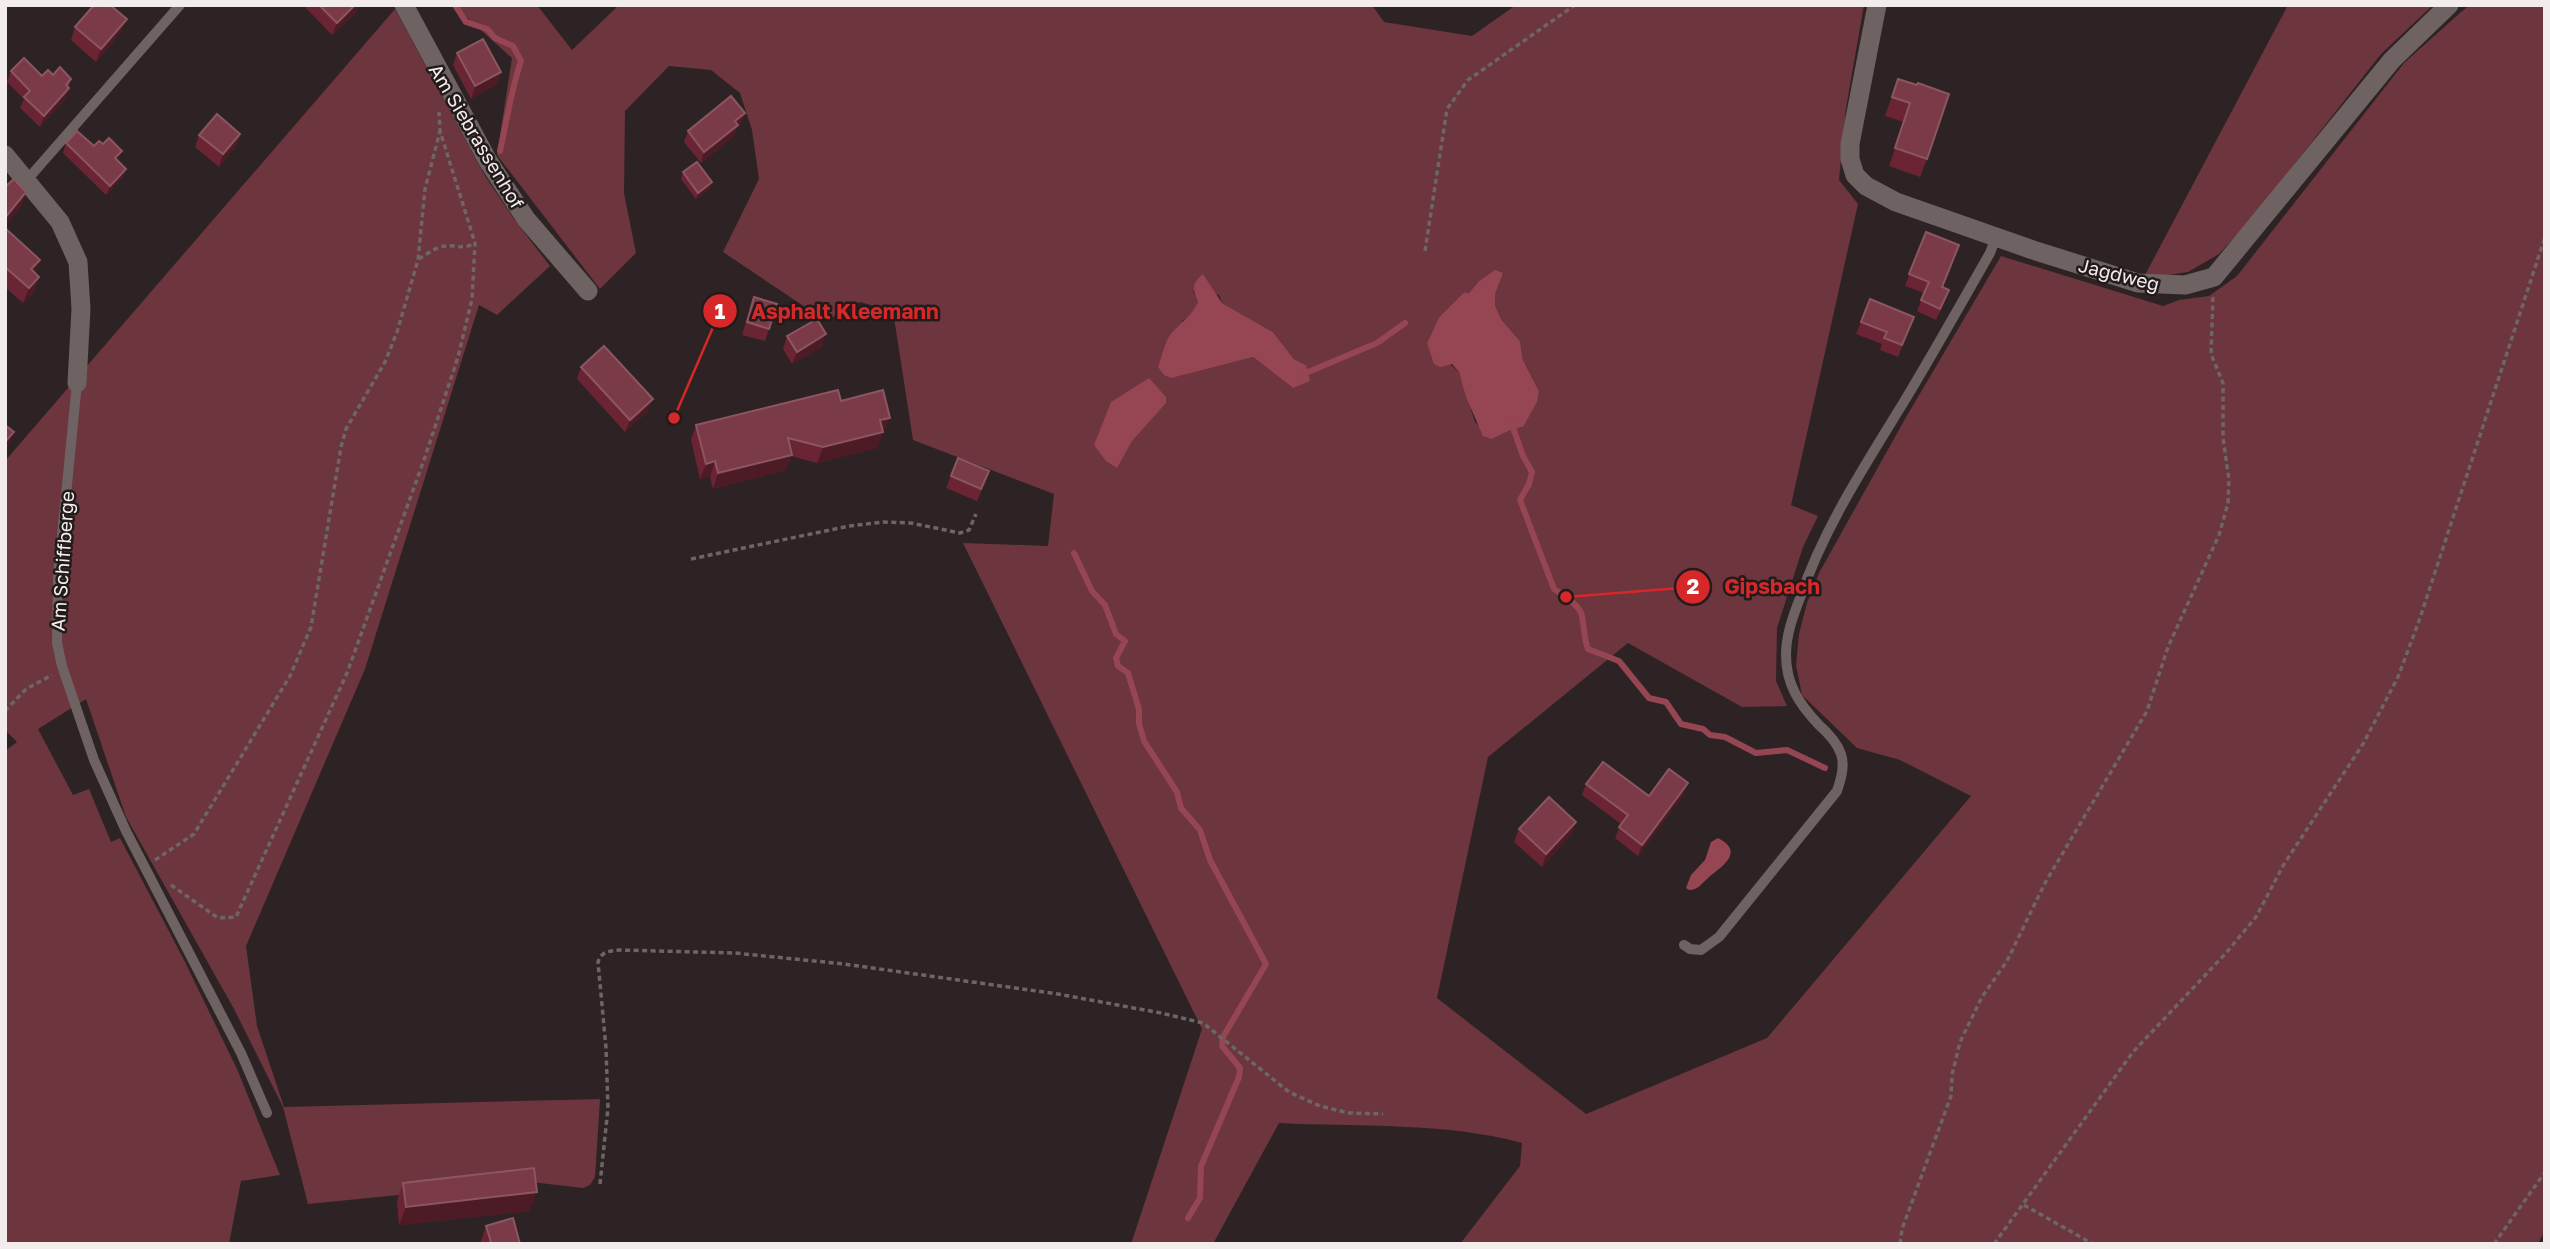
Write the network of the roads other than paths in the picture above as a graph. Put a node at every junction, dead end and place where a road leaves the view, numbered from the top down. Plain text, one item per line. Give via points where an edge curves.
1 (180, 5) edge
2 (404, 5) edge
3 (1877, 5) edge
4 (2449, 5) edge
5 (5, 155) edge
6 (27, 180) junction
7 (1996, 237) junction
8 (588, 291) dead end
9 (77, 383) joint
10 (1684, 945) dead end
11 (267, 1112) dead end

1 - 6 lane
2 - 8 street, Am Siebrassenhof via 488,161 526,219
3 - 7 street, Jagdweg via 1853,121 1850,159 1855,175 1879,195
4 - 7 street, Jagdweg via 2392,60 2214,277 2185,285 2138,283
5 - 6 street, Am Schiffberge
6 - 9 street, Am Schiffberge via 60,222 78,262
7 - 10 lane via 1938,346 1833,522 1790,625 1788,676 1794,696 1833,738 1842,755 1837,791 1719,937 1702,950
9 - 11 lane, Am Schiffberge via 58,576 57,643 63,670 94,760

